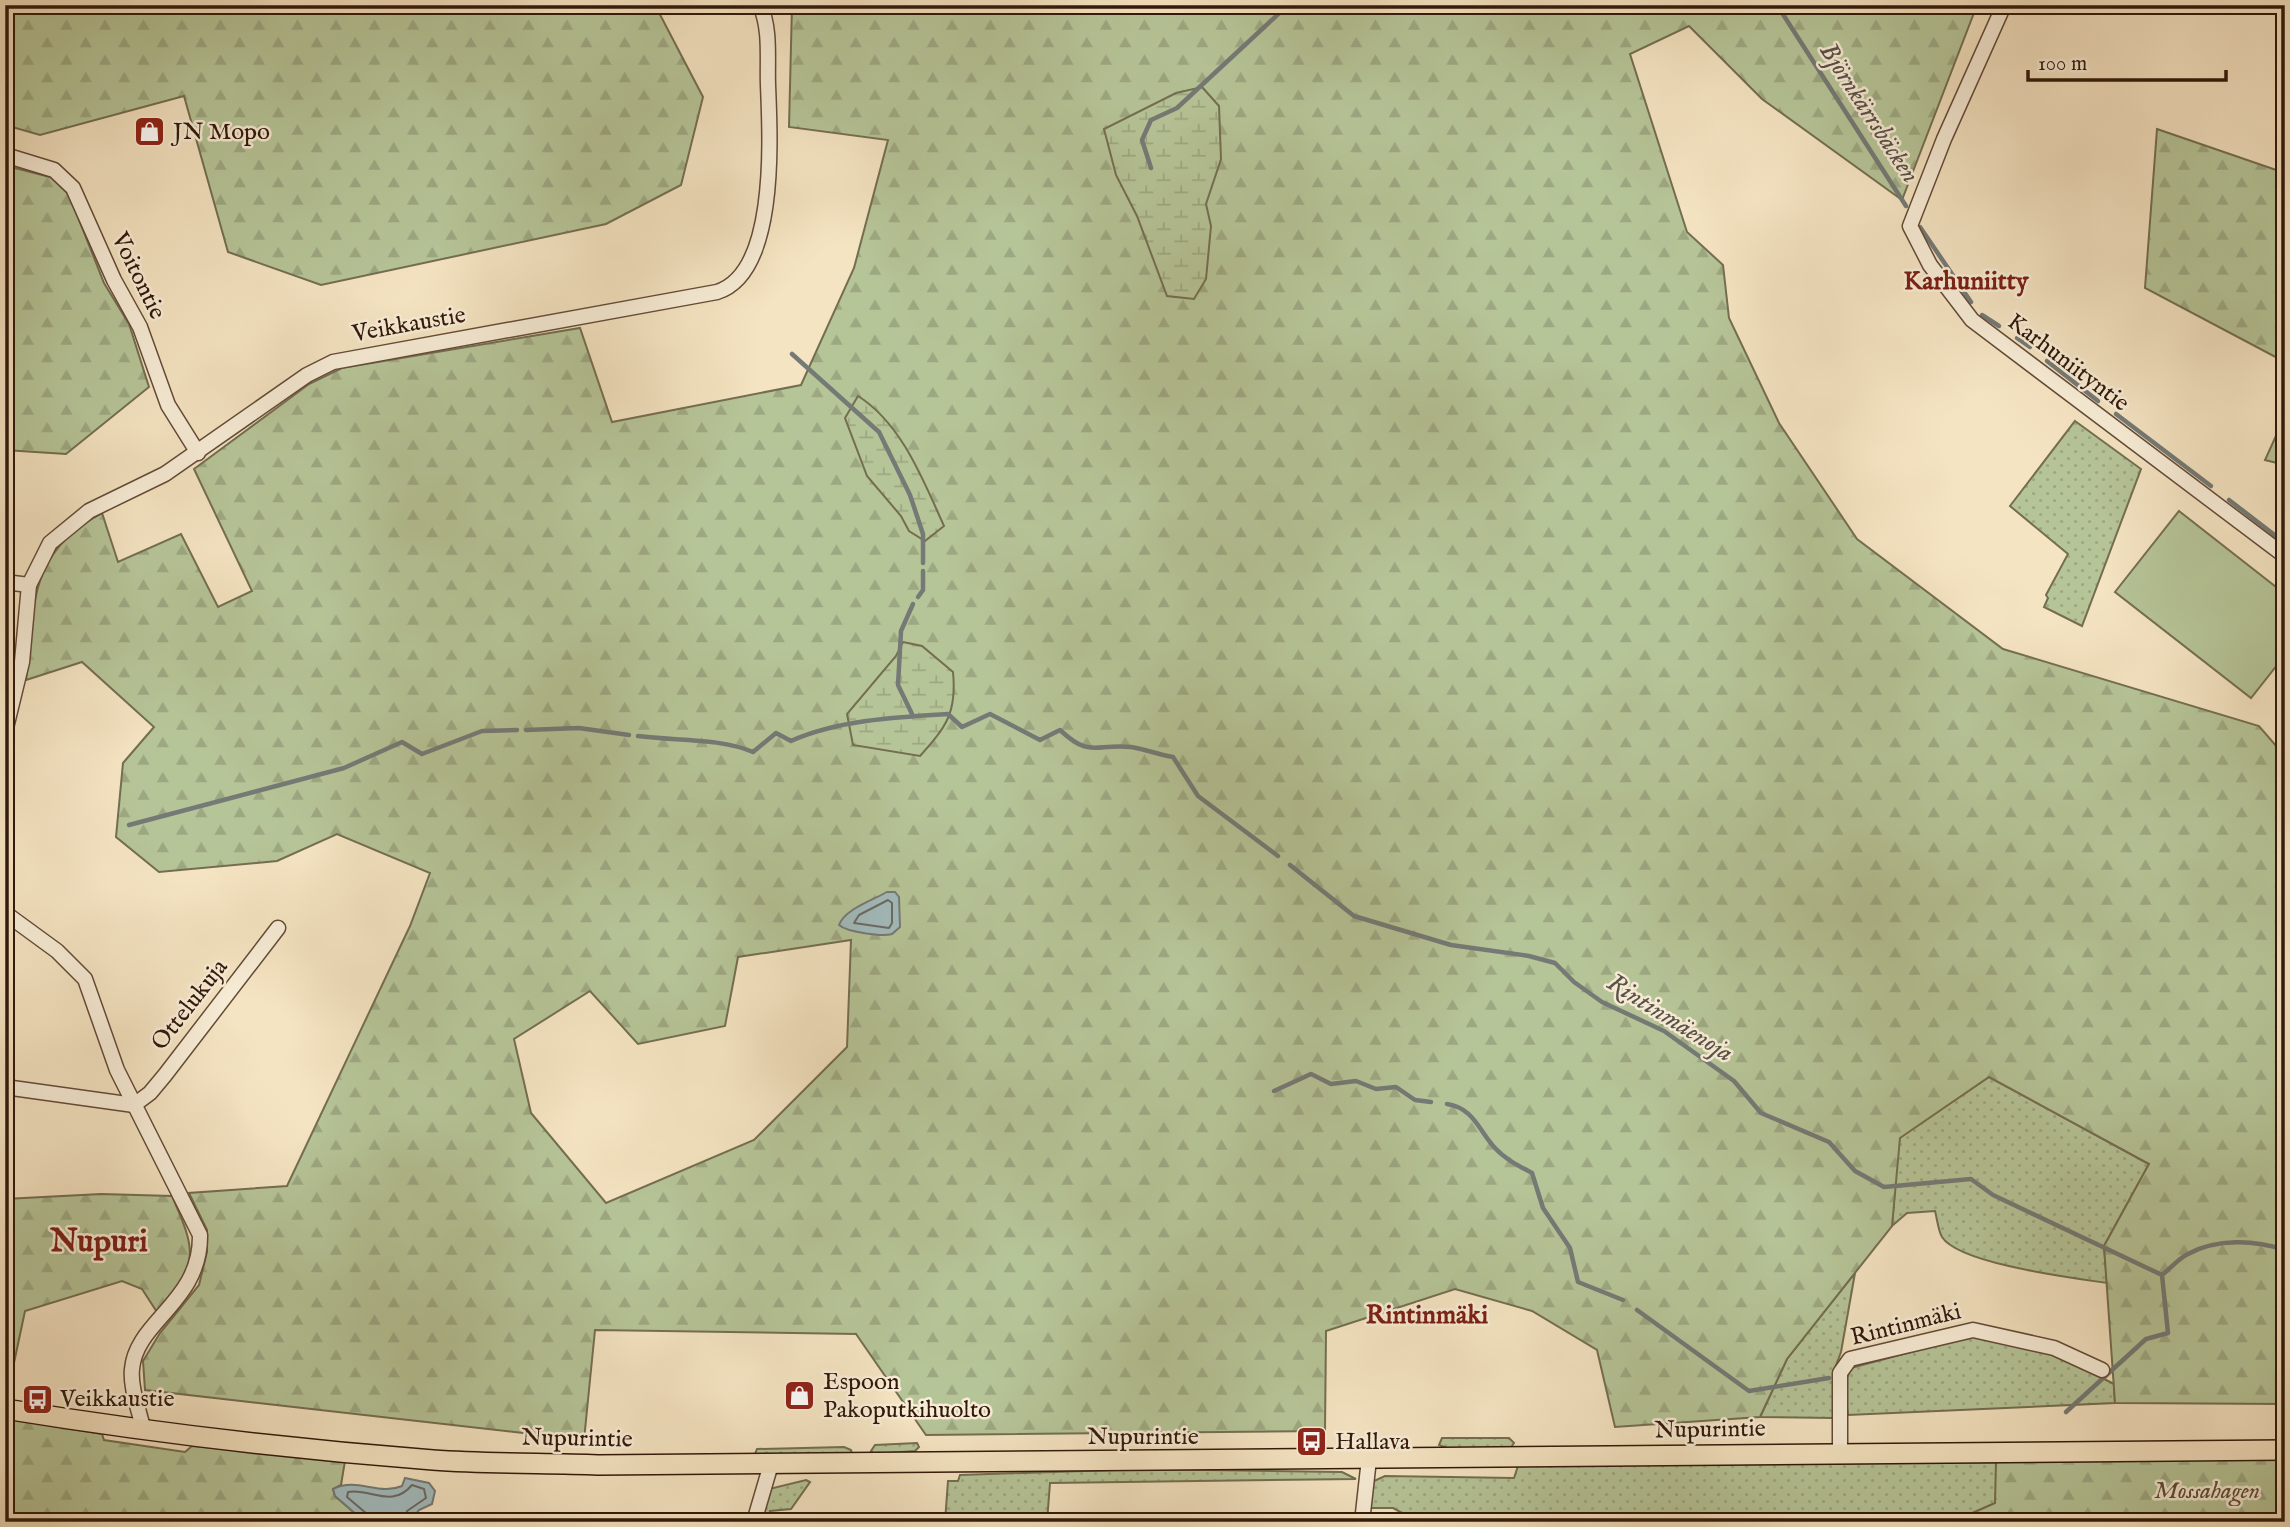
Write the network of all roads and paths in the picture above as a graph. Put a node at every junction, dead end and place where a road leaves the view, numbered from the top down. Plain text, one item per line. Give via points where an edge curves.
1 (760, 5) edge
2 (2004, 5) edge
3 (5, 155) edge
4 (198, 453) junction
5 (2285, 556) edge
6 (5, 582) edge
7 (29, 585) junction
8 (5, 732) edge
9 (5, 914) edge
10 (278, 928) dead end
11 (5, 1087) edge
12 (134, 1105) junction
13 (2102, 1370) dead end
14 (5, 1409) edge
15 (143, 1428) junction
16 (2285, 1450) edge
17 (1840, 1452) junction
18 (1369, 1460) junction
19 (771, 1464) junction
20 (754, 1522) edge
21 (1362, 1522) edge

1 - 4 street, Veikkaustie via 767,38 768,181 760,234 750,261 734,284 717,292 333,362 307,375
2 - 5 street, Karhuniityntie via 1909,226 1930,265 1972,320
3 - 4 street, Voitontie via 54,170 73,188 140,327 168,405
4 - 7 street, Veikkaustie via 67,526 50,543
6 - 7 street
7 - 8 street, Veikkaustie via 22,662
9 - 12 street via 57,951 85,979
10 - 12 street, Ottelukuja via 165,1075
11 - 12 street
12 - 15 street via 200,1235 200,1249 183,1293 146,1337 132,1368
13 - 17 street, Rintinmäki via 2054,1348 1973,1330 1850,1359 1840,1373
14 - 15 main road, Nupurintie
15 - 19 main road, Nupurintie via 435,1460
16 - 17 main road, Nupurintie
17 - 18 main road, Nupurintie
18 - 19 main road, Nupurintie
18 - 21 street
19 - 20 street

